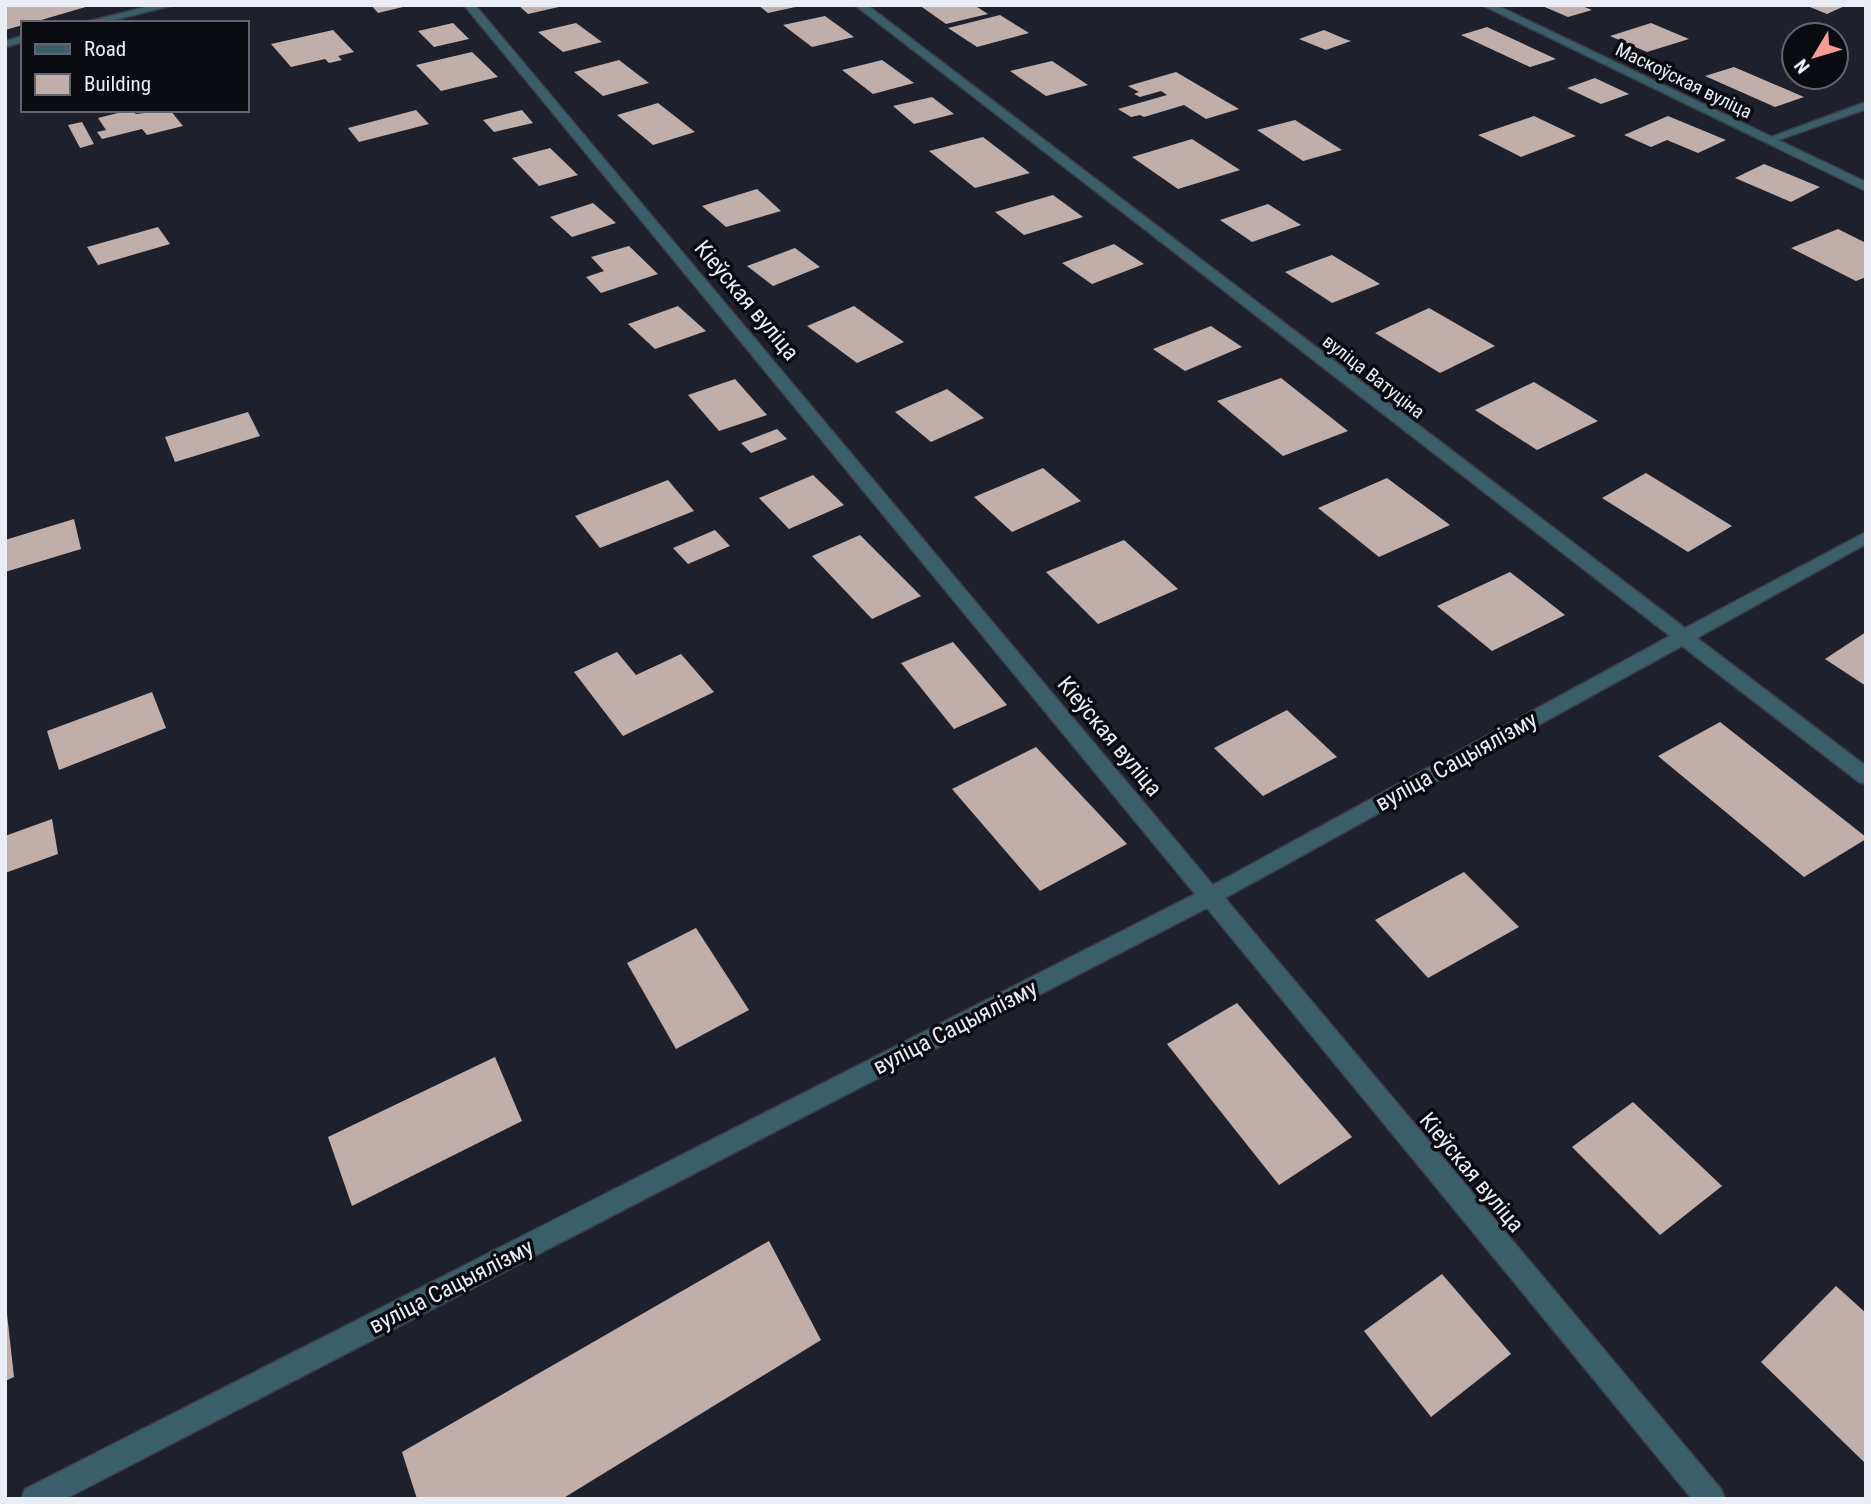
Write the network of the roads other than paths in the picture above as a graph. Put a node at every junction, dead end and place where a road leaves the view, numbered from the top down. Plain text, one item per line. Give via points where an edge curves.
1 (169, 5) edge
2 (469, 5) edge
3 (860, 5) edge
4 (1487, 5) edge
5 (96, 21) edge
6 (1866, 105) edge
7 (1769, 140) junction
8 (1866, 187) edge
9 (1866, 537) edge
10 (1682, 636) junction
11 (1866, 777) edge
12 (1211, 896) junction
13 (36, 1499) edge
14 (1712, 1499) edge

1 - 5 street
2 - 12 street, Кіеўская вуліца
3 - 10 street, вуліца Ватуціна
4 - 7 street, Маскоўская вуліца
6 - 7 street
7 - 8 street, Маскоўская вуліца
9 - 10 street, вуліца Сацыялізму
10 - 11 street, вуліца Ватуціна
10 - 12 street, вуліца Сацыялізму
12 - 13 street, вуліца Сацыялізму
12 - 14 street, Кіеўская вуліца

